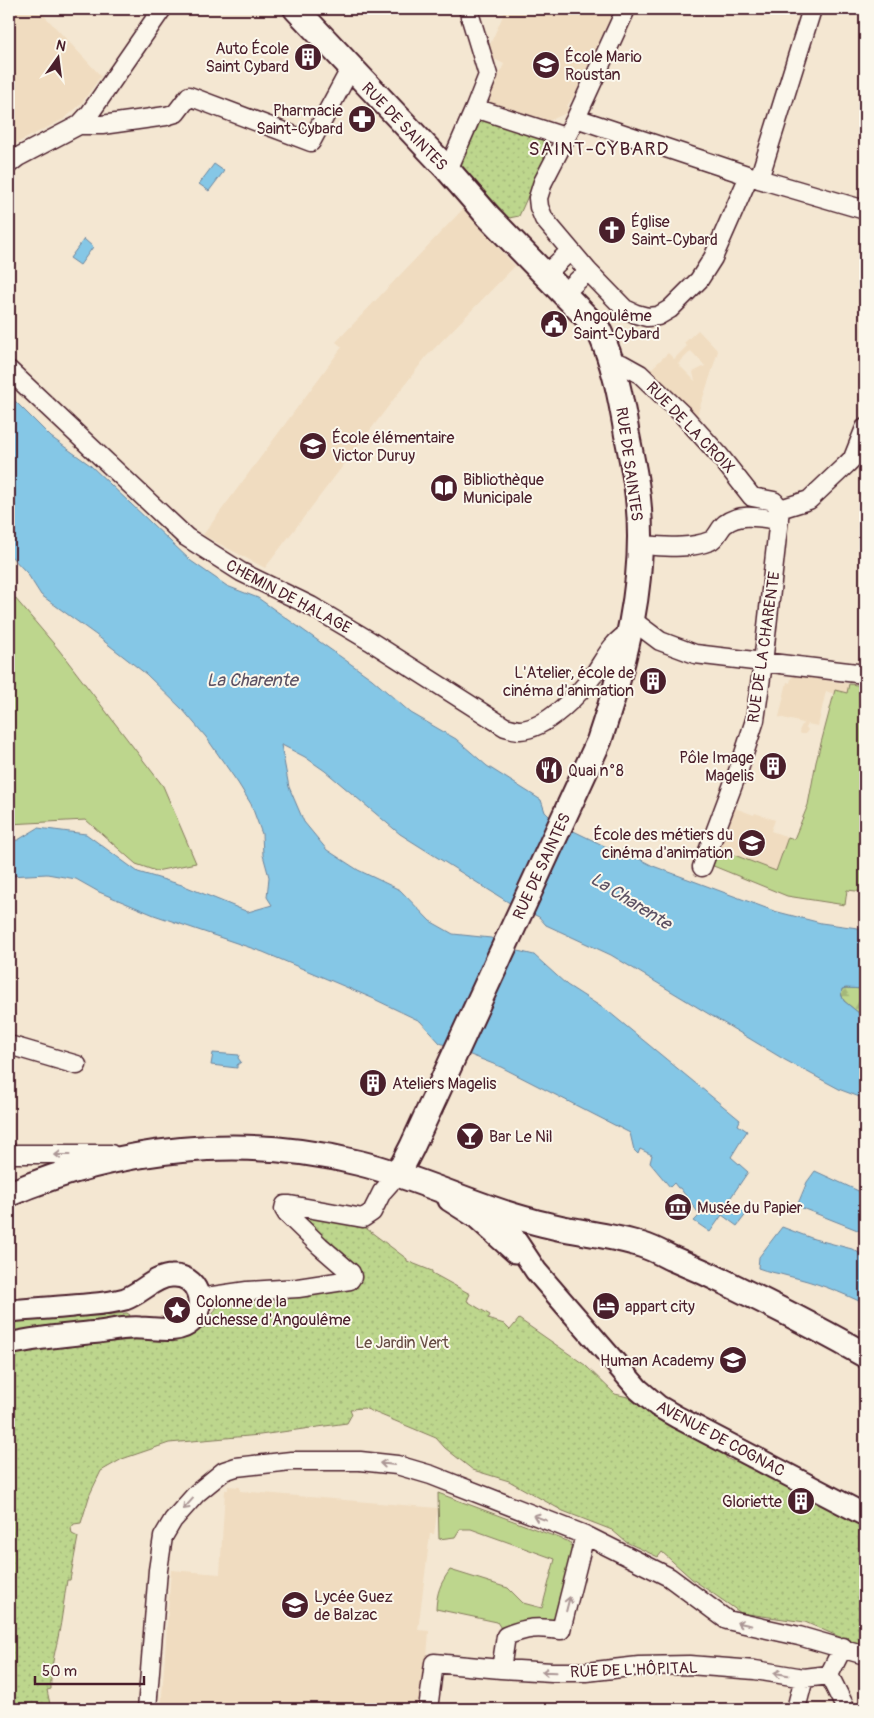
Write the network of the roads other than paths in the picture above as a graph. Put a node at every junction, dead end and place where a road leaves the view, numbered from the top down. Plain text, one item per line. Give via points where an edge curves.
1 (162, 9) edge
2 (296, 9) edge
3 (468, 9) edge
4 (626, 9) edge
5 (812, 9) edge
6 (352, 70) junction
7 (475, 108) junction
8 (576, 118) junction
9 (79, 125) junction
10 (565, 137) junction
11 (9, 164) edge
12 (448, 170) junction
13 (754, 177) junction
14 (865, 210) edge
15 (570, 251) junction
16 (588, 271) junction
17 (546, 274) junction
18 (564, 293) junction
19 (610, 362) junction
20 (9, 370) edge
21 (865, 428) edge
22 (859, 461) edge
23 (747, 490) junction
24 (779, 514) junction
25 (752, 516) junction
26 (640, 545) junction
27 (630, 632) junction
28 (763, 663) junction
29 (621, 671) junction
30 (865, 674) edge
31 (593, 675) junction
32 (702, 867) dead end
33 (9, 1045) edge
34 (77, 1065) dead end
35 (9, 1154) edge
36 (146, 1154) junction
37 (398, 1174) junction
38 (428, 1186) junction
39 (9, 1194) edge
40 (508, 1214) junction
41 (536, 1271) junction
42 (199, 1298) junction
43 (9, 1311) edge
44 (9, 1344) edge
45 (865, 1355) edge
46 (865, 1515) edge
47 (585, 1535) junction
48 (843, 1647) junction
49 (865, 1655) edge
50 (501, 1669) junction
51 (829, 1675) junction
52 (804, 1678) junction
53 (147, 1709) edge
54 (428, 1709) edge
55 (796, 1709) edge
56 (846, 1709) edge

1 - 9 street
2 - 6 main road, RUE DE SAINTES
3 - 7 street via 488,75
4 - 8 street
5 - 13 street
6 - 9 street via 311,142 189,96 176,112 166,116
6 - 12 main road, RUE DE SAINTES
7 - 10 street
7 - 12 street
8 - 10 street
8 - 13 street
9 - 11 street
10 - 15 street via 538,198 544,219
12 - 17 main road, RUE DE SAINTES
13 - 14 street
13 - 16 street via 699,280 658,316 647,317 625,308
15 - 16 street
15 - 17 street
16 - 18 street
17 - 18 main road, RUE DE SAINTES
18 - 19 main road, RUE DE SAINTES via 598,329
19 - 23 street, RUE DE LA CROIX via 622,364 640,374 682,414
19 - 26 main road, RUE DE SAINTES via 621,401 638,498
20 - 31 street, CHEMIN DE HALAGE via 186,537 240,572 311,606 370,641 505,728 531,728 552,718
21 - 22 street
22 - 24 street via 808,500
23 - 24 street via 774,501
23 - 25 street
24 - 25 street
24 - 28 street, RUE DE LA CHARENTE
25 - 26 street via 726,524 712,540 697,546
26 - 27 main road, RUE DE SAINTES
27 - 28 street via 695,654
27 - 29 main road, RUE DE SAINTES
27 - 31 street, CHEMIN DE HALAGE via 621,637
28 - 30 street
28 - 32 street, RUE DE LA CHARENTE via 754,720
29 - 31 street via 605,670
29 - 37 main road, RUE DE SAINTES via 599,741
33 - 34 street
36 -> 35 street
36 - 37 main road via 195,1148 294,1151
36 - 39 main road via 102,1162
37 - 38 main road
37 - 42 street via 382,1192 372,1212 363,1218 284,1205 288,1214 320,1246 351,1272 350,1280
38 - 40 main road
38 - 41 street, AVENUE DE COGNAC via 476,1217
40 - 41 street, AVENUE DE COGNAC via 510,1232
40 - 45 main road via 645,1246 709,1274
41 - 46 street, AVENUE DE COGNAC via 638,1389 658,1406
42 - 43 street via 188,1280 174,1275 158,1279 140,1293 105,1303
42 - 44 street via 199,1308 193,1321 178,1329 137,1328 35,1338
48 -> 47 street via 727,1620 669,1577
50 -> 47 street via 506,1636 538,1627 561,1630
47 -> 53 street via 397,1465 360,1461 291,1461 224,1471 197,1493 163,1537
48 - 49 street
48 - 51 street
52 -> 50 street, RUE DE L'HÔPITAL via 689,1665 586,1672
50 - 54 street, RUE DE L'HÔPITAL via 434,1662
51 - 52 street, RUE DE L'HÔPITAL
51 - 56 street
52 - 55 street

